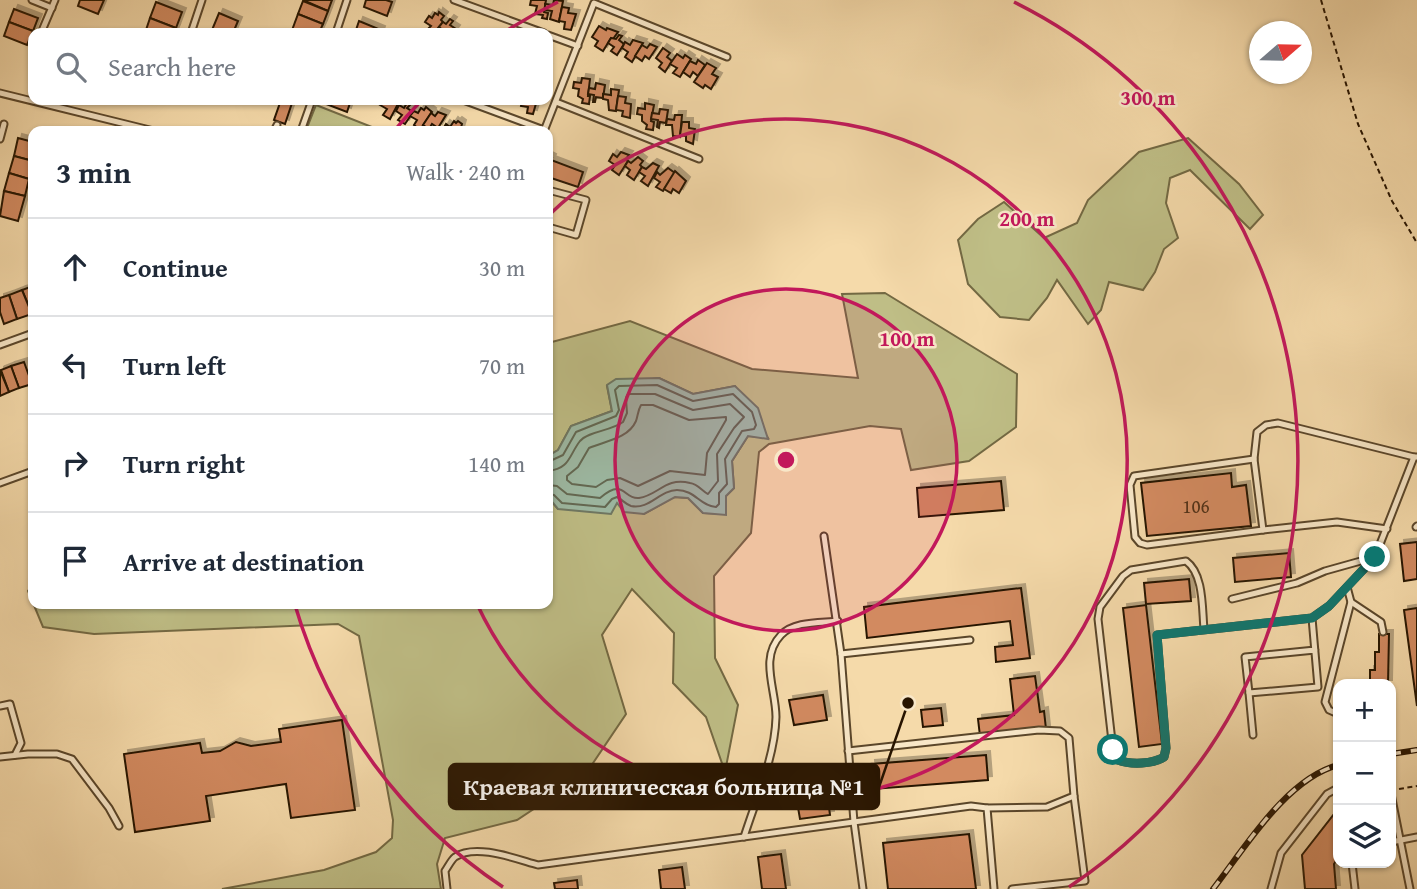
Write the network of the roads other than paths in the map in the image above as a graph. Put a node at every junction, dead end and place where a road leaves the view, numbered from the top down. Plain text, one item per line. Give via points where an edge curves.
1 (32, 0) edge
2 (55, 0) edge
3 (202, 0) edge
4 (347, 0) edge
5 (454, 0) edge
6 (52, 8) junction
7 (43, 28) edge
8 (193, 28) edge
9 (338, 28) edge
10 (530, 28) edge
11 (553, 37) edge
12 (578, 46) junction
13 (727, 57) dead end
14 (0, 93) edge
15 (28, 100) edge
16 (556, 102) junction
17 (48, 105) edge
18 (310, 105) edge
19 (476, 105) edge
20 (4, 124) dead end
21 (133, 126) edge
22 (303, 126) edge
23 (531, 126) edge
24 (546, 126) edge
25 (0, 139) edge
26 (699, 159) dead end
27 (553, 191) edge
28 (553, 228) edge
29 (28, 334) edge
30 (0, 345) edge
31 (1415, 457) edge
32 (1254, 459) junction
33 (28, 473) edge
34 (0, 483) edge
35 (1387, 528) junction
36 (1263, 530) junction
37 (824, 536) dead end
38 (1375, 557) junction
39 (1347, 587) junction
40 (1232, 599) dead end
41 (1351, 602) junction
42 (1312, 618) junction
43 (838, 621) junction
44 (1204, 629) junction
45 (1383, 632) dead end
46 (970, 640) dead end
47 (1315, 650) junction
48 (841, 654) junction
49 (1249, 693) junction
50 (0, 706) edge
51 (1333, 712) edge
52 (1253, 735) dead end
53 (21, 743) junction
54 (848, 751) junction
55 (35, 754) junction
56 (15, 755) junction
57 (0, 757) edge
58 (1333, 791) edge
59 (1074, 796) junction
60 (1394, 805) edge
61 (986, 808) junction
62 (853, 822) junction
63 (119, 826) dead end
64 (744, 837) junction
65 (1417, 837) edge
66 (1401, 839) junction
67 (1396, 840) edge
68 (1353, 868) edge
69 (1085, 881) junction
70 (447, 889) edge
71 (863, 889) edge
72 (994, 889) edge
73 (1012, 889) edge
74 (1019, 889) edge
75 (1086, 889) edge
76 (1271, 889) edge
77 (1355, 889) edge
78 (1410, 889) edge

1 - 6 lane
2 - 6 lane
3 - 8 lane
4 - 9 lane
5 - 10 lane
6 - 7 lane
11 - 12 lane
12 - 13 lane via 594,3
12 - 16 lane
14 - 15 lane
16 - 24 lane
16 - 26 lane
17 - 21 lane
18 - 22 lane
19 - 23 lane
20 - 25 lane
27 - 28 lane via 586,200 576,235
29 - 30 lane
31 - 32 lane via 1278,423 1257,432
31 - 35 lane
32 - 36 lane
32 - 36 lane via 1134,477 1130,485 1135,537 1147,545
33 - 34 lane
35 - 36 lane via 1337,522
35 - 38 lane
37 - 43 lane
38 - 39 lane
38 - 40 lane
39 - 41 lane
39 - 42 lane
41 - 45 lane via 1381,622
41 - 51 lane via 1325,702
42 - 44 lane
42 - 47 lane
43 - 48 lane
43 - 64 lane via 794,626 773,646 768,660 776,716 772,746
44 - 44 lane via 1198,576 1186,561 1131,570 1100,607 1113,750 1118,760 1157,761 1164,757 1157,635
46 - 48 lane
47 - 49 lane via 1318,687
47 - 49 lane via 1245,657
48 - 54 lane
49 - 52 lane
50 - 53 lane via 10,704
53 - 55 lane
53 - 56 lane
54 - 59 lane via 1060,731 1069,738
54 - 62 lane
55 - 56 lane
55 - 63 lane via 72,759
56 - 57 lane
58 - 76 lane via 1281,853
59 - 61 lane via 1047,807
59 - 69 lane
60 - 66 lane
61 - 62 lane via 971,806
61 - 72 lane
62 - 64 lane
62 - 71 lane
64 - 70 lane via 538,865 476,852 456,857 445,871
65 - 66 lane
66 - 67 lane
66 - 78 lane
68 - 77 lane
69 - 74 lane
69 - 75 lane
73 - 74 lane

